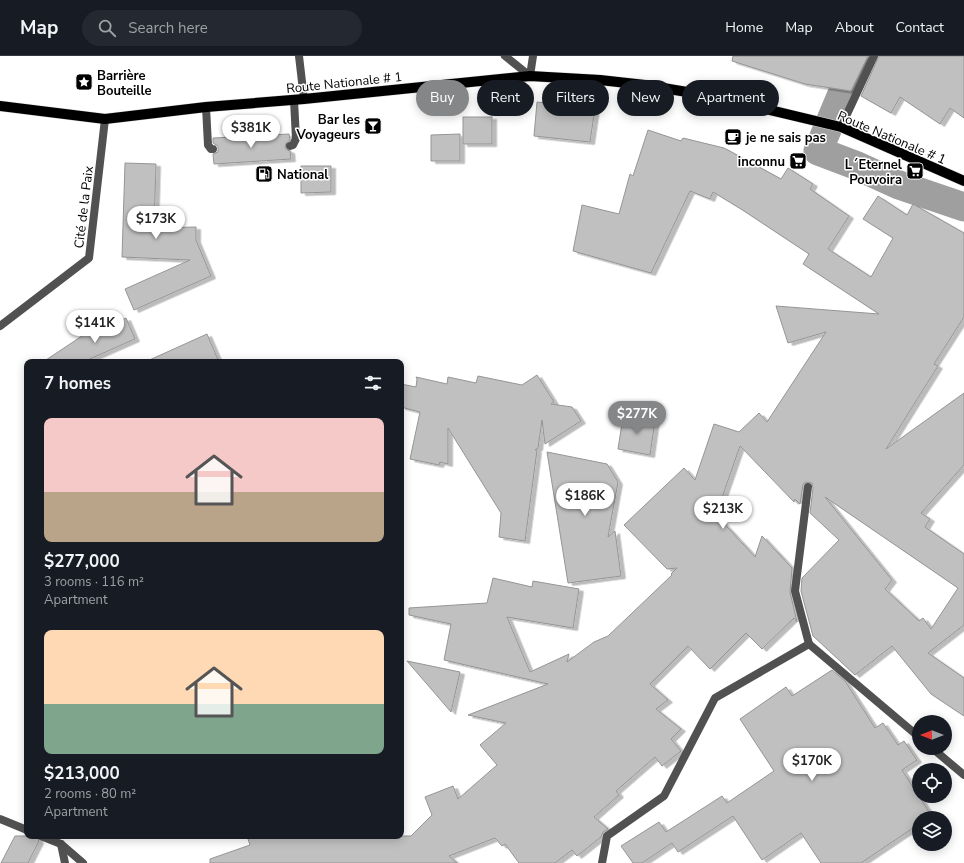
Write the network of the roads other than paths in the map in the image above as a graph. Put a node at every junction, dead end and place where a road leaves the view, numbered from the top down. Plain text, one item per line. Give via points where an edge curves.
1 (299, 56) edge
2 (506, 56) edge
3 (533, 56) edge
4 (874, 56) edge
5 (530, 76) junction
6 (299, 99) junction
7 (0, 106) edge
8 (206, 107) junction
9 (105, 119) junction
10 (841, 127) junction
11 (290, 146) dead end
12 (213, 149) dead end
13 (964, 181) edge
14 (0, 326) edge
15 (808, 487) dead end
16 (809, 644) junction
17 (912, 731) edge
18 (940, 755) edge
19 (964, 775) edge
20 (0, 819) edge
21 (24, 829) edge
22 (48, 839) edge
23 (61, 844) junction
24 (64, 863) edge
25 (83, 863) edge
26 (602, 863) edge

1 - 6 street
2 - 5 street
3 - 5 street
4 - 10 street
5 - 6 main road, Route Nationale # 1
5 - 10 main road, Route Nationale # 1 via 645,84 711,96
6 - 8 main road, Route Nationale # 1
6 - 11 street via 296,139 293,146
7 - 9 main road, Route Nationale # 1
8 - 9 main road, Route Nationale # 1
8 - 12 street via 208,146
9 - 14 street, Cité de la Paix via 89,258
10 - 13 main road, Route Nationale # 1
15 - 16 street via 795,591
16 - 17 street
16 - 26 street via 715,698 664,796 607,836
18 - 19 street
20 - 21 street
22 - 23 street
23 - 24 street
23 - 25 street

